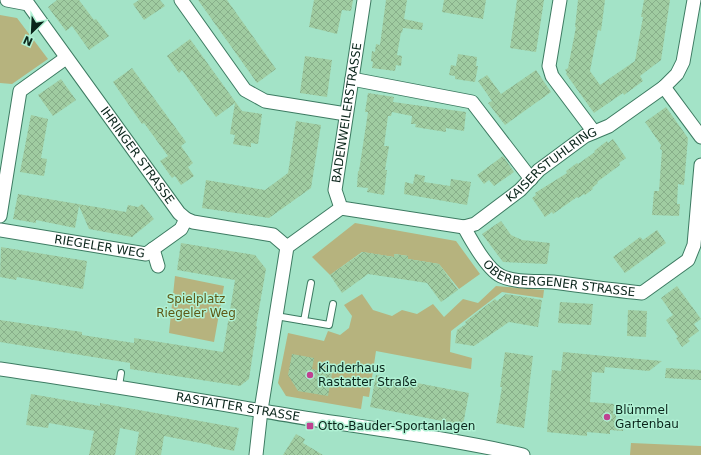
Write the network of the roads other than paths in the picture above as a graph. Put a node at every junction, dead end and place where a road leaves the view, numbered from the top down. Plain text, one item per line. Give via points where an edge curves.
1 (7, 0) edge
2 (181, 0) edge
3 (364, 0) edge
4 (560, 0) edge
5 (694, 0) edge
6 (30, 2) edge
7 (66, 58) junction
8 (352, 79) junction
9 (664, 87) junction
10 (346, 114) junction
11 (594, 132) junction
12 (701, 137) edge
13 (701, 165) edge
14 (531, 179) junction
15 (342, 208) junction
16 (0, 216) edge
17 (186, 219) junction
18 (464, 227) junction
19 (0, 230) edge
20 (287, 247) junction
21 (153, 249) junction
22 (158, 266) dead end
23 (311, 283) dead end
24 (333, 304) dead end
25 (276, 316) junction
26 (304, 321) junction
27 (0, 368) edge
28 (121, 373) dead end
29 (119, 386) junction
30 (261, 410) junction
31 (256, 455) edge
32 (523, 455) edge

1 - 6 street, IHRINGER STRASSE
2 - 10 street via 245,90 265,101
3 - 8 street, BADENWEILERSTRASSE
4 - 11 street via 549,66 552,76
5 - 9 street, KAISERSTUHLRING via 683,62 677,74
6 - 7 street, IHRINGER STRASSE
7 - 16 street via 20,91
7 - 17 street, IHRINGER STRASSE via 179,213
8 - 10 street, BADENWEILERSTRASSE
8 - 14 street via 472,102
9 - 11 street, KAISERSTUHLRING via 609,126
9 - 12 street
10 - 15 street, BADENWEILERSTRASSE via 335,190
11 - 14 street, KAISERSTUHLRING via 539,170
13 - 18 street, OBERBERGENER STRASSE via 694,245 688,260 642,293 500,276 491,268
14 - 18 street, KAISERSTUHLRING via 475,224
15 - 18 street
15 - 20 street
17 - 20 street via 273,235
17 - 21 street, RIEGELER WEG via 181,229
19 - 21 street, RIEGELER WEG via 146,254
20 - 25 street
21 - 22 street
23 - 26 lane
24 - 26 lane via 329,325
25 - 26 lane
25 - 30 street
27 - 29 street, RASTATTER STRASSE
28 - 29 lane
29 - 30 street, RASTATTER STRASSE
30 - 31 street
30 - 32 street, RASTATTER STRASSE via 475,444

